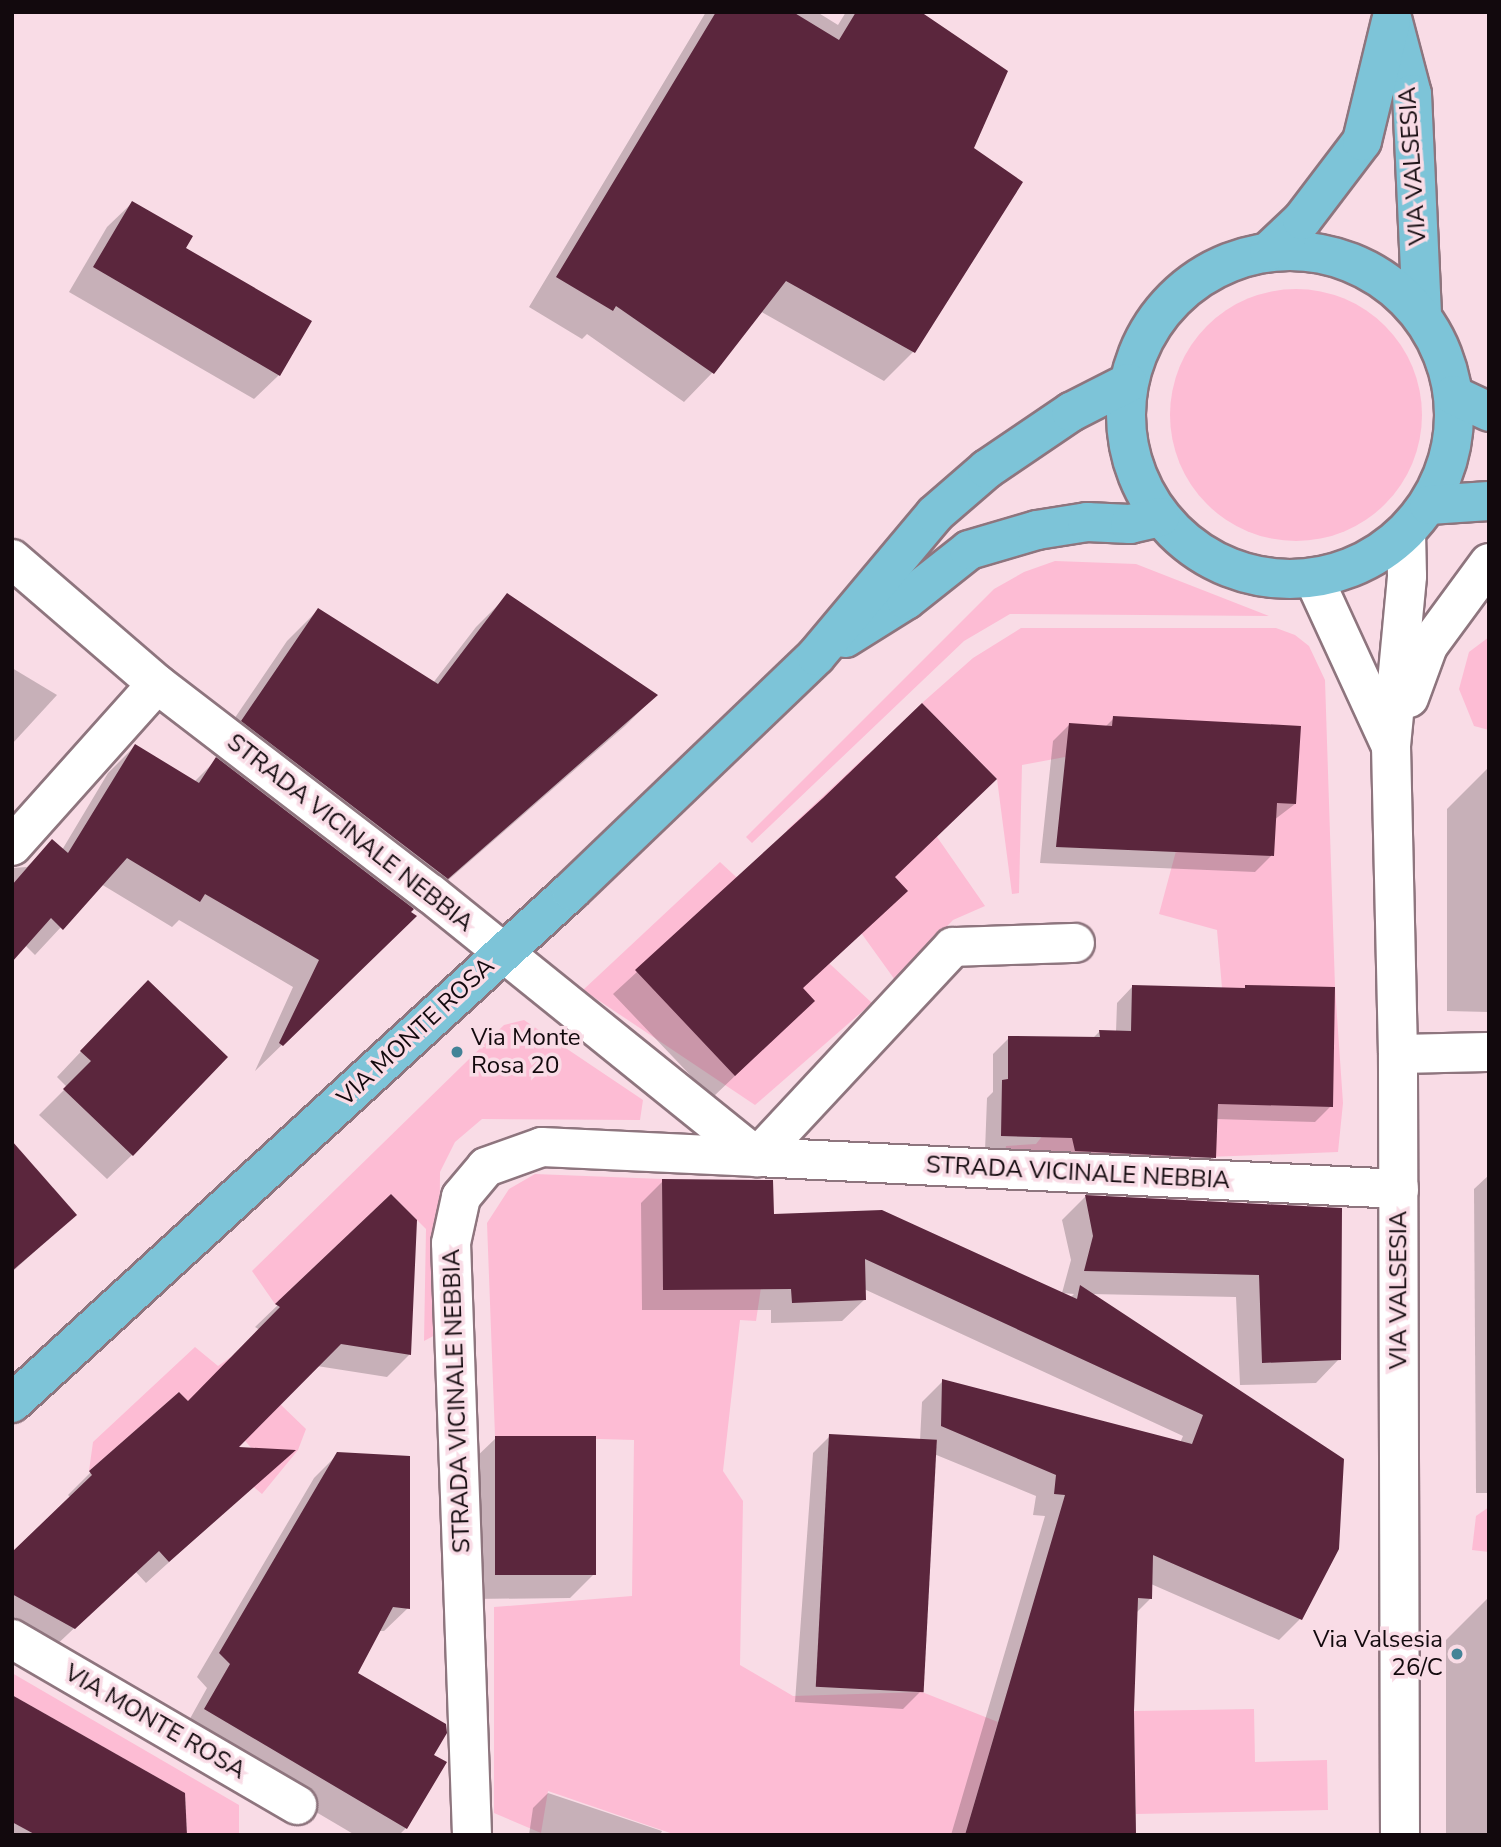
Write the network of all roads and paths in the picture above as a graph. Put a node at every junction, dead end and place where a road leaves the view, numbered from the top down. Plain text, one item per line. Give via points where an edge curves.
1 (1392, 15) edge
2 (1269, 251) junction
3 (1422, 316) junction
4 (1128, 383) junction
5 (1453, 395) junction
6 (1489, 412) edge
7 (1489, 501) edge
8 (1160, 517) junction
9 (1418, 519) junction
10 (12, 559) edge
11 (1489, 563) edge
12 (1314, 579) junction
13 (816, 656) junction
14 (157, 684) junction
15 (1391, 746) junction
16 (12, 846) edge
17 (1075, 943) dead end
18 (503, 952) junction
19 (1489, 1052) edge
20 (1398, 1054) junction
21 (757, 1157) junction
22 (1399, 1189) junction
23 (12, 1403) edge
24 (12, 1639) edge
25 (297, 1805) dead end
26 (472, 1835) edge
27 (1400, 1835) edge

1 - 2 main road, VIA VALSESIA via 1362,141 1302,220
1 - 3 main road, VIA VALSESIA via 1412,94
2 - 3 main road via 1308,251 1345,260 1401,293
2 - 4 main road via 1203,274 1175,295 1136,352
3 - 5 main road via 1437,340
4 - 8 main road via 1125,429 1137,478
4 - 13 main road, VIA MONTE ROSA via 1071,412 986,469 935,514
5 - 6 main road
5 - 9 main road via 1451,452
7 - 9 main road
8 - 12 main road via 1205,557 1281,580
8 - 13 main road, VIA MONTE ROSA via 1130,524 1087,522 1037,530 969,550 906,600
9 - 12 main road via 1384,551 1346,571
9 - 15 street, VIA VALSESIA via 1407,576
10 - 14 street, STRADA VICINALE NEBBIA
11 - 15 street, VIA VALSESIA via 1428,646
12 - 15 street, VIA VALSESIA
13 - 18 main road, VIA MONTE ROSA
14 - 16 street
14 - 18 street, STRADA VICINALE NEBBIA
15 - 20 street, VIA VALSESIA
17 - 21 street via 953,947
18 - 21 street, STRADA VICINALE NEBBIA
18 - 23 main road, VIA MONTE ROSA
19 - 20 street
20 - 22 street, VIA VALSESIA
21 - 22 street, STRADA VICINALE NEBBIA
21 - 26 street, STRADA VICINALE NEBBIA via 542,1147 486,1167 461,1197 451,1243
22 - 27 street, VIA VALSESIA
24 - 25 street, VIA MONTE ROSA

